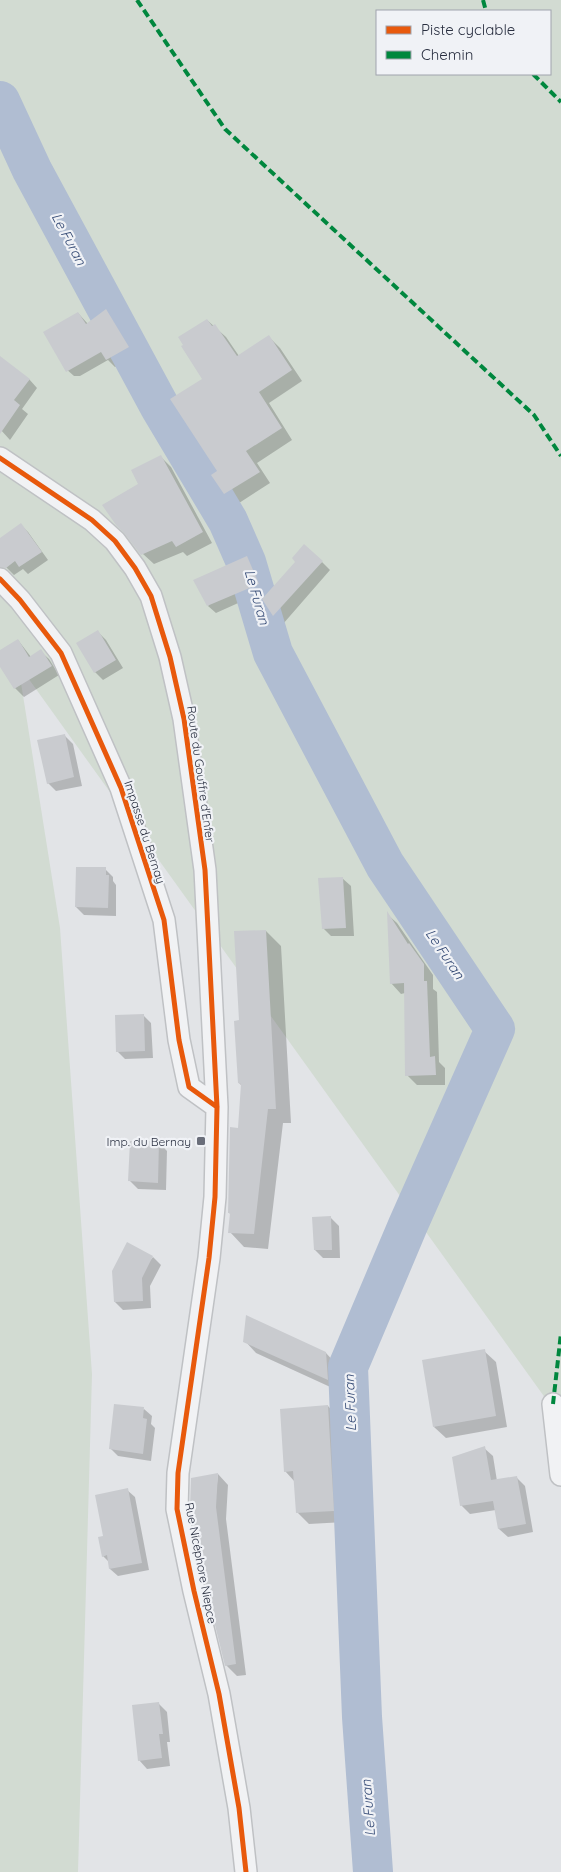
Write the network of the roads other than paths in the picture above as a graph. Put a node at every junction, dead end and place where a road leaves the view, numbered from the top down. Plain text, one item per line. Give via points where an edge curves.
1 (0, 458) edge
2 (0, 579) edge
3 (218, 1106) junction
4 (553, 1404) dead end
5 (561, 1475) edge
6 (246, 1872) edge

1 - 3 street, Route du Gouffre d'Enfer via 92,520 115,541 151,596 170,656 184,719 205,870
2 - 3 street, Impasse du Bernay via 61,653 121,788 164,920 179,1040 189,1087
3 - 6 street, Rue Nicéphore Niepce via 210,1249 178,1473 178,1509 219,1694 239,1808
4 - 5 street

